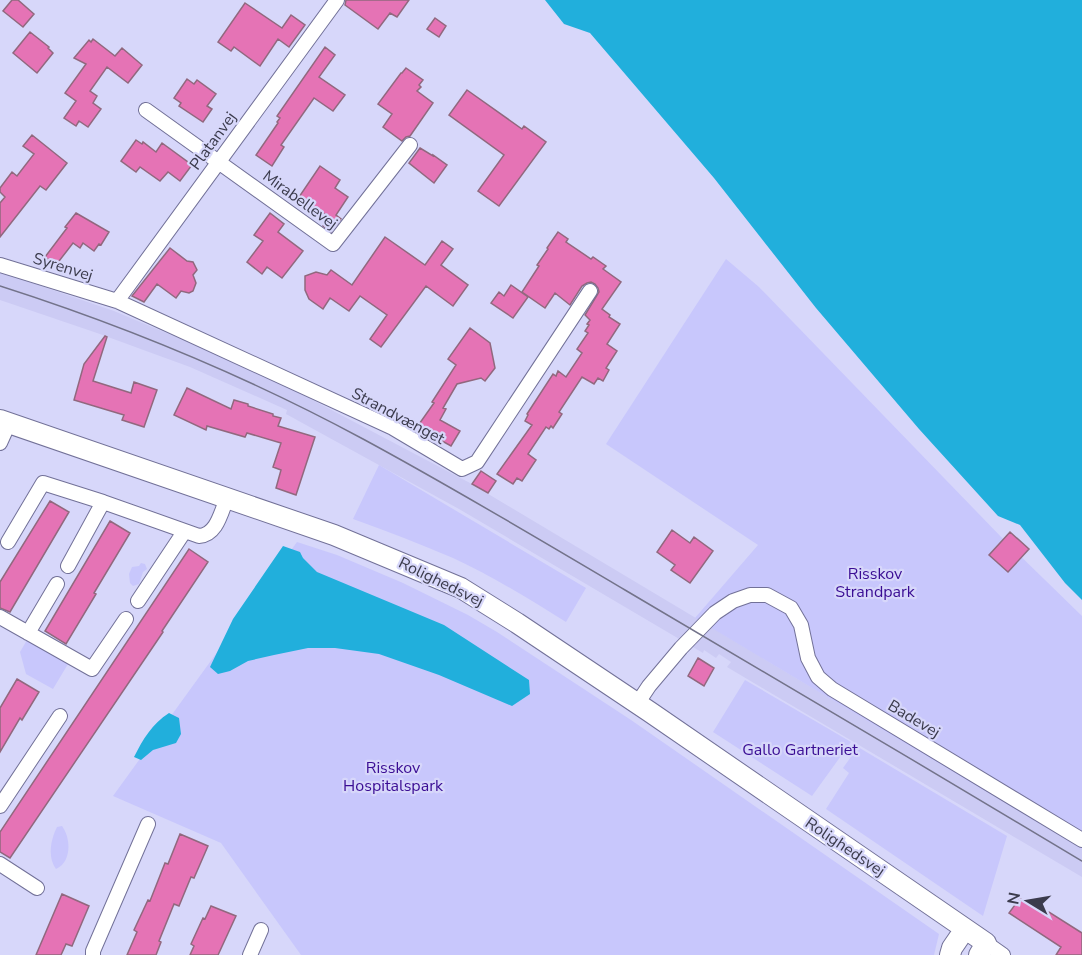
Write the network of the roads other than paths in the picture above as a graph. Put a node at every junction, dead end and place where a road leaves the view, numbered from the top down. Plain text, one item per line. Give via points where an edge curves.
1 (337, 0) edge
2 (146, 110) dead end
3 (410, 145) dead end
4 (219, 161) junction
5 (0, 265) edge
6 (590, 291) dead end
7 (117, 301) junction
8 (4, 422) edge
9 (0, 443) edge
10 (227, 498) junction
11 (104, 502) junction
12 (184, 532) junction
13 (8, 542) dead end
14 (68, 566) dead end
15 (57, 584) dead end
16 (138, 601) dead end
17 (0, 617) edge
18 (126, 619) dead end
19 (28, 633) junction
20 (637, 704) junction
21 (60, 716) dead end
22 (0, 806) edge
23 (147, 824) dead end
24 (1082, 840) edge
25 (0, 864) edge
26 (37, 888) dead end
27 (964, 929) junction
28 (261, 930) dead end
29 (982, 949) edge
30 (93, 955) edge
31 (250, 955) edge
32 (950, 955) edge
33 (1004, 955) edge

1 - 4 street, Platanvej
2 - 4 street, Mirabellevej
3 - 4 street, Mirabellevej via 333,244
4 - 7 street, Platanvej
5 - 7 street, Syrenvej
6 - 7 street, Strandvænget via 477,462 462,470 393,428
8 - 9 street
8 - 10 street, Rolighedsvej
10 - 12 street via 210,533 199,536
10 - 20 street, Rolighedsvej via 334,535 461,588
11 - 12 street
11 - 13 street via 43,483
11 - 14 street
12 - 16 street
15 - 19 street
17 - 19 street
18 - 19 street via 92,669
20 - 24 street, Badevej via 714,613 732,601 767,595 790,608 801,625 808,658 818,677 831,689
20 - 27 street, Rolighedsvej
21 - 22 street
23 - 30 street
25 - 26 street
27 - 29 street, Rolighedsvej
27 - 32 street
28 - 31 street
29 - 33 street

